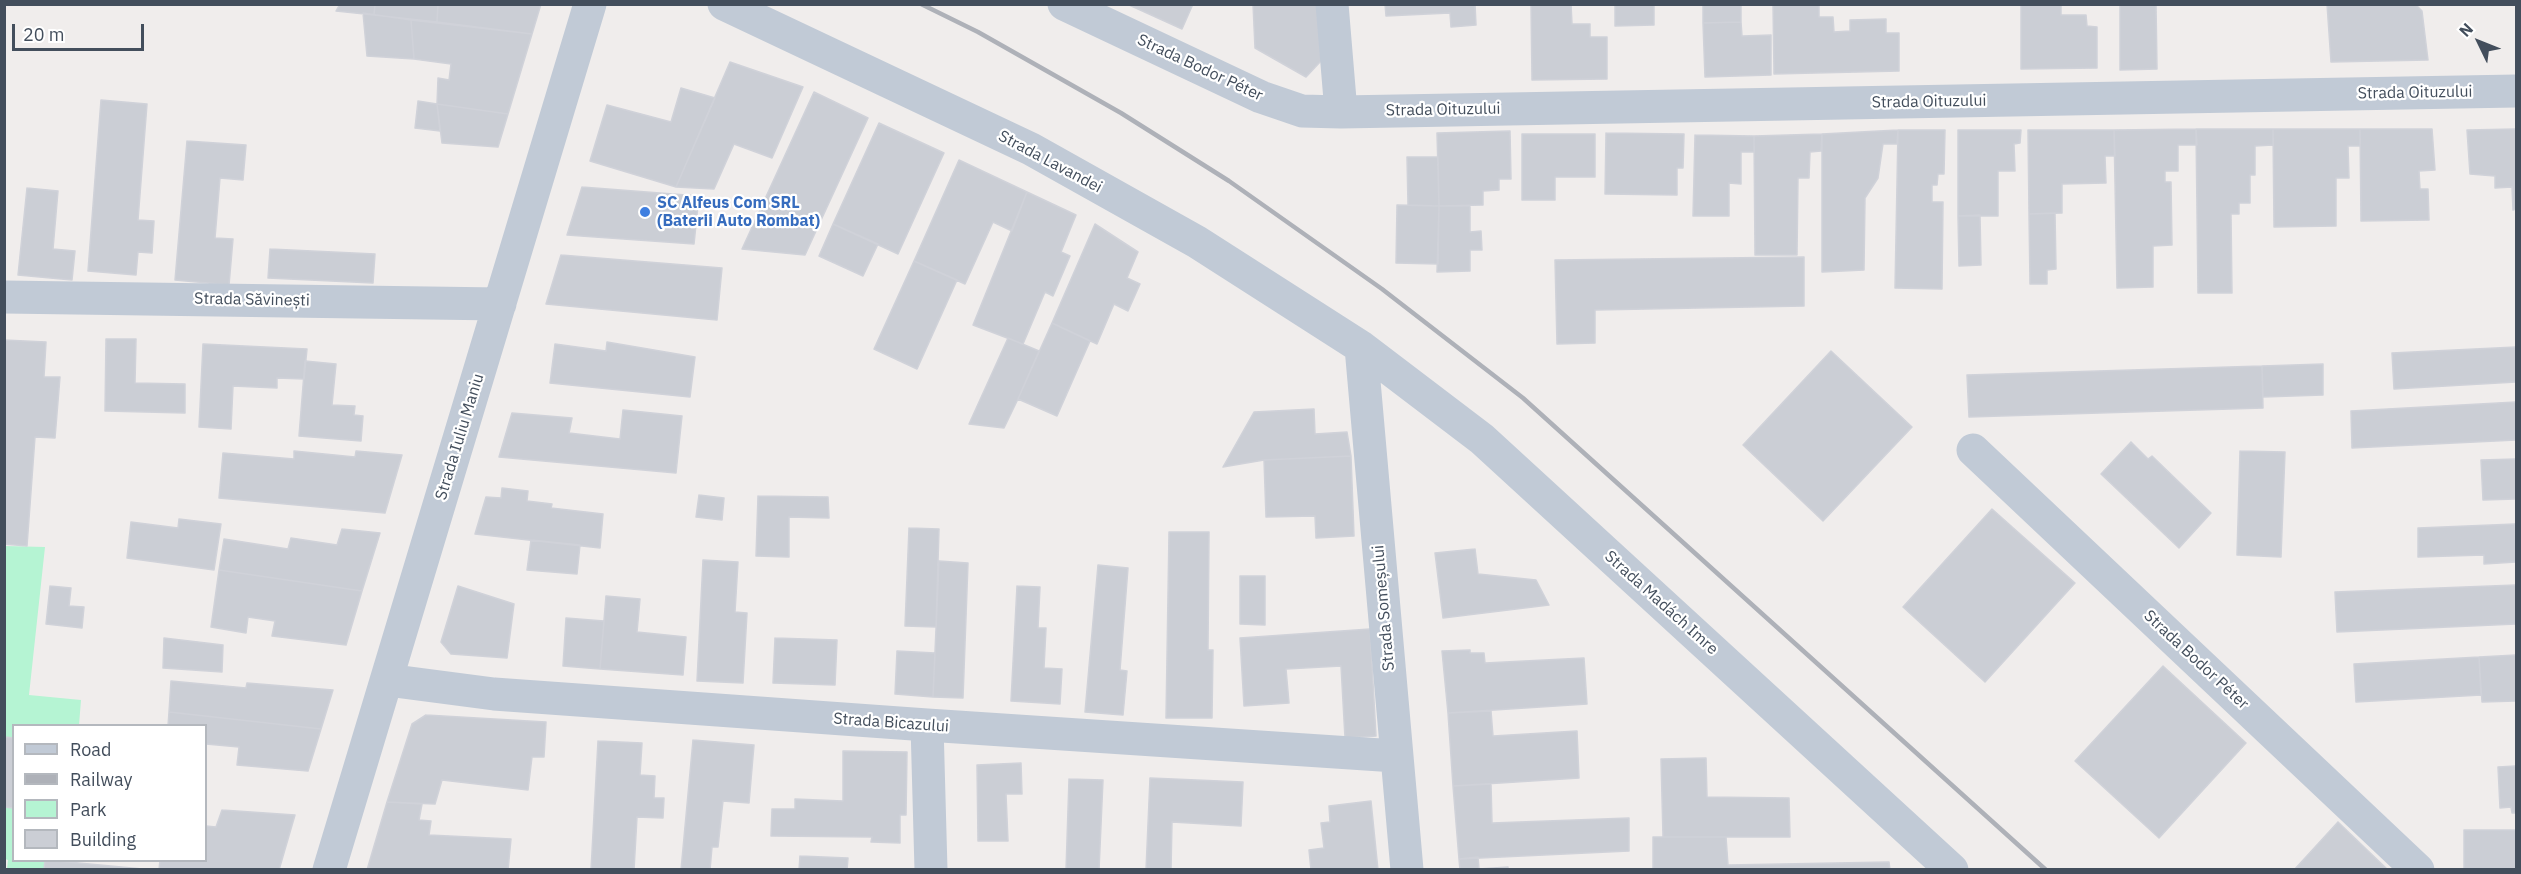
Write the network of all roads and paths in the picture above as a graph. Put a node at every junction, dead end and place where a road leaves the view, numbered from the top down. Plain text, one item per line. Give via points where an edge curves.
1 (590, 4) edge
2 (724, 4) edge
3 (1064, 4) edge
4 (1332, 4) edge
5 (2517, 91) edge
6 (1341, 112) junction
7 (4, 297) edge
8 (500, 304) junction
9 (1361, 347) junction
10 (1973, 450) dead end
11 (387, 680) junction
12 (927, 726) junction
13 (1396, 756) junction
14 (329, 870) edge
15 (931, 870) edge
16 (1407, 870) edge
17 (1952, 870) edge
18 (2418, 870) edge

1 - 8 street, Strada Iuliu Maniu
2 - 9 street, Strada Lavandei via 1031,149 1197,242
3 - 6 street, Strada Bodor Péter via 1261,97 1302,111
4 - 6 street
5 - 6 street, Strada Oituzului
7 - 8 street, Strada Săvinești
8 - 11 street, Strada Iuliu Maniu
9 - 13 street, Strada Someșului
9 - 17 street, Strada Madách Imre via 1482,439
10 - 18 street, Strada Bodor Péter
11 - 12 street, Strada Bicazului via 494,694
11 - 14 street, Strada Iuliu Maniu
12 - 13 street, Strada Bicazului
12 - 15 street
13 - 16 street, Strada Someșului

